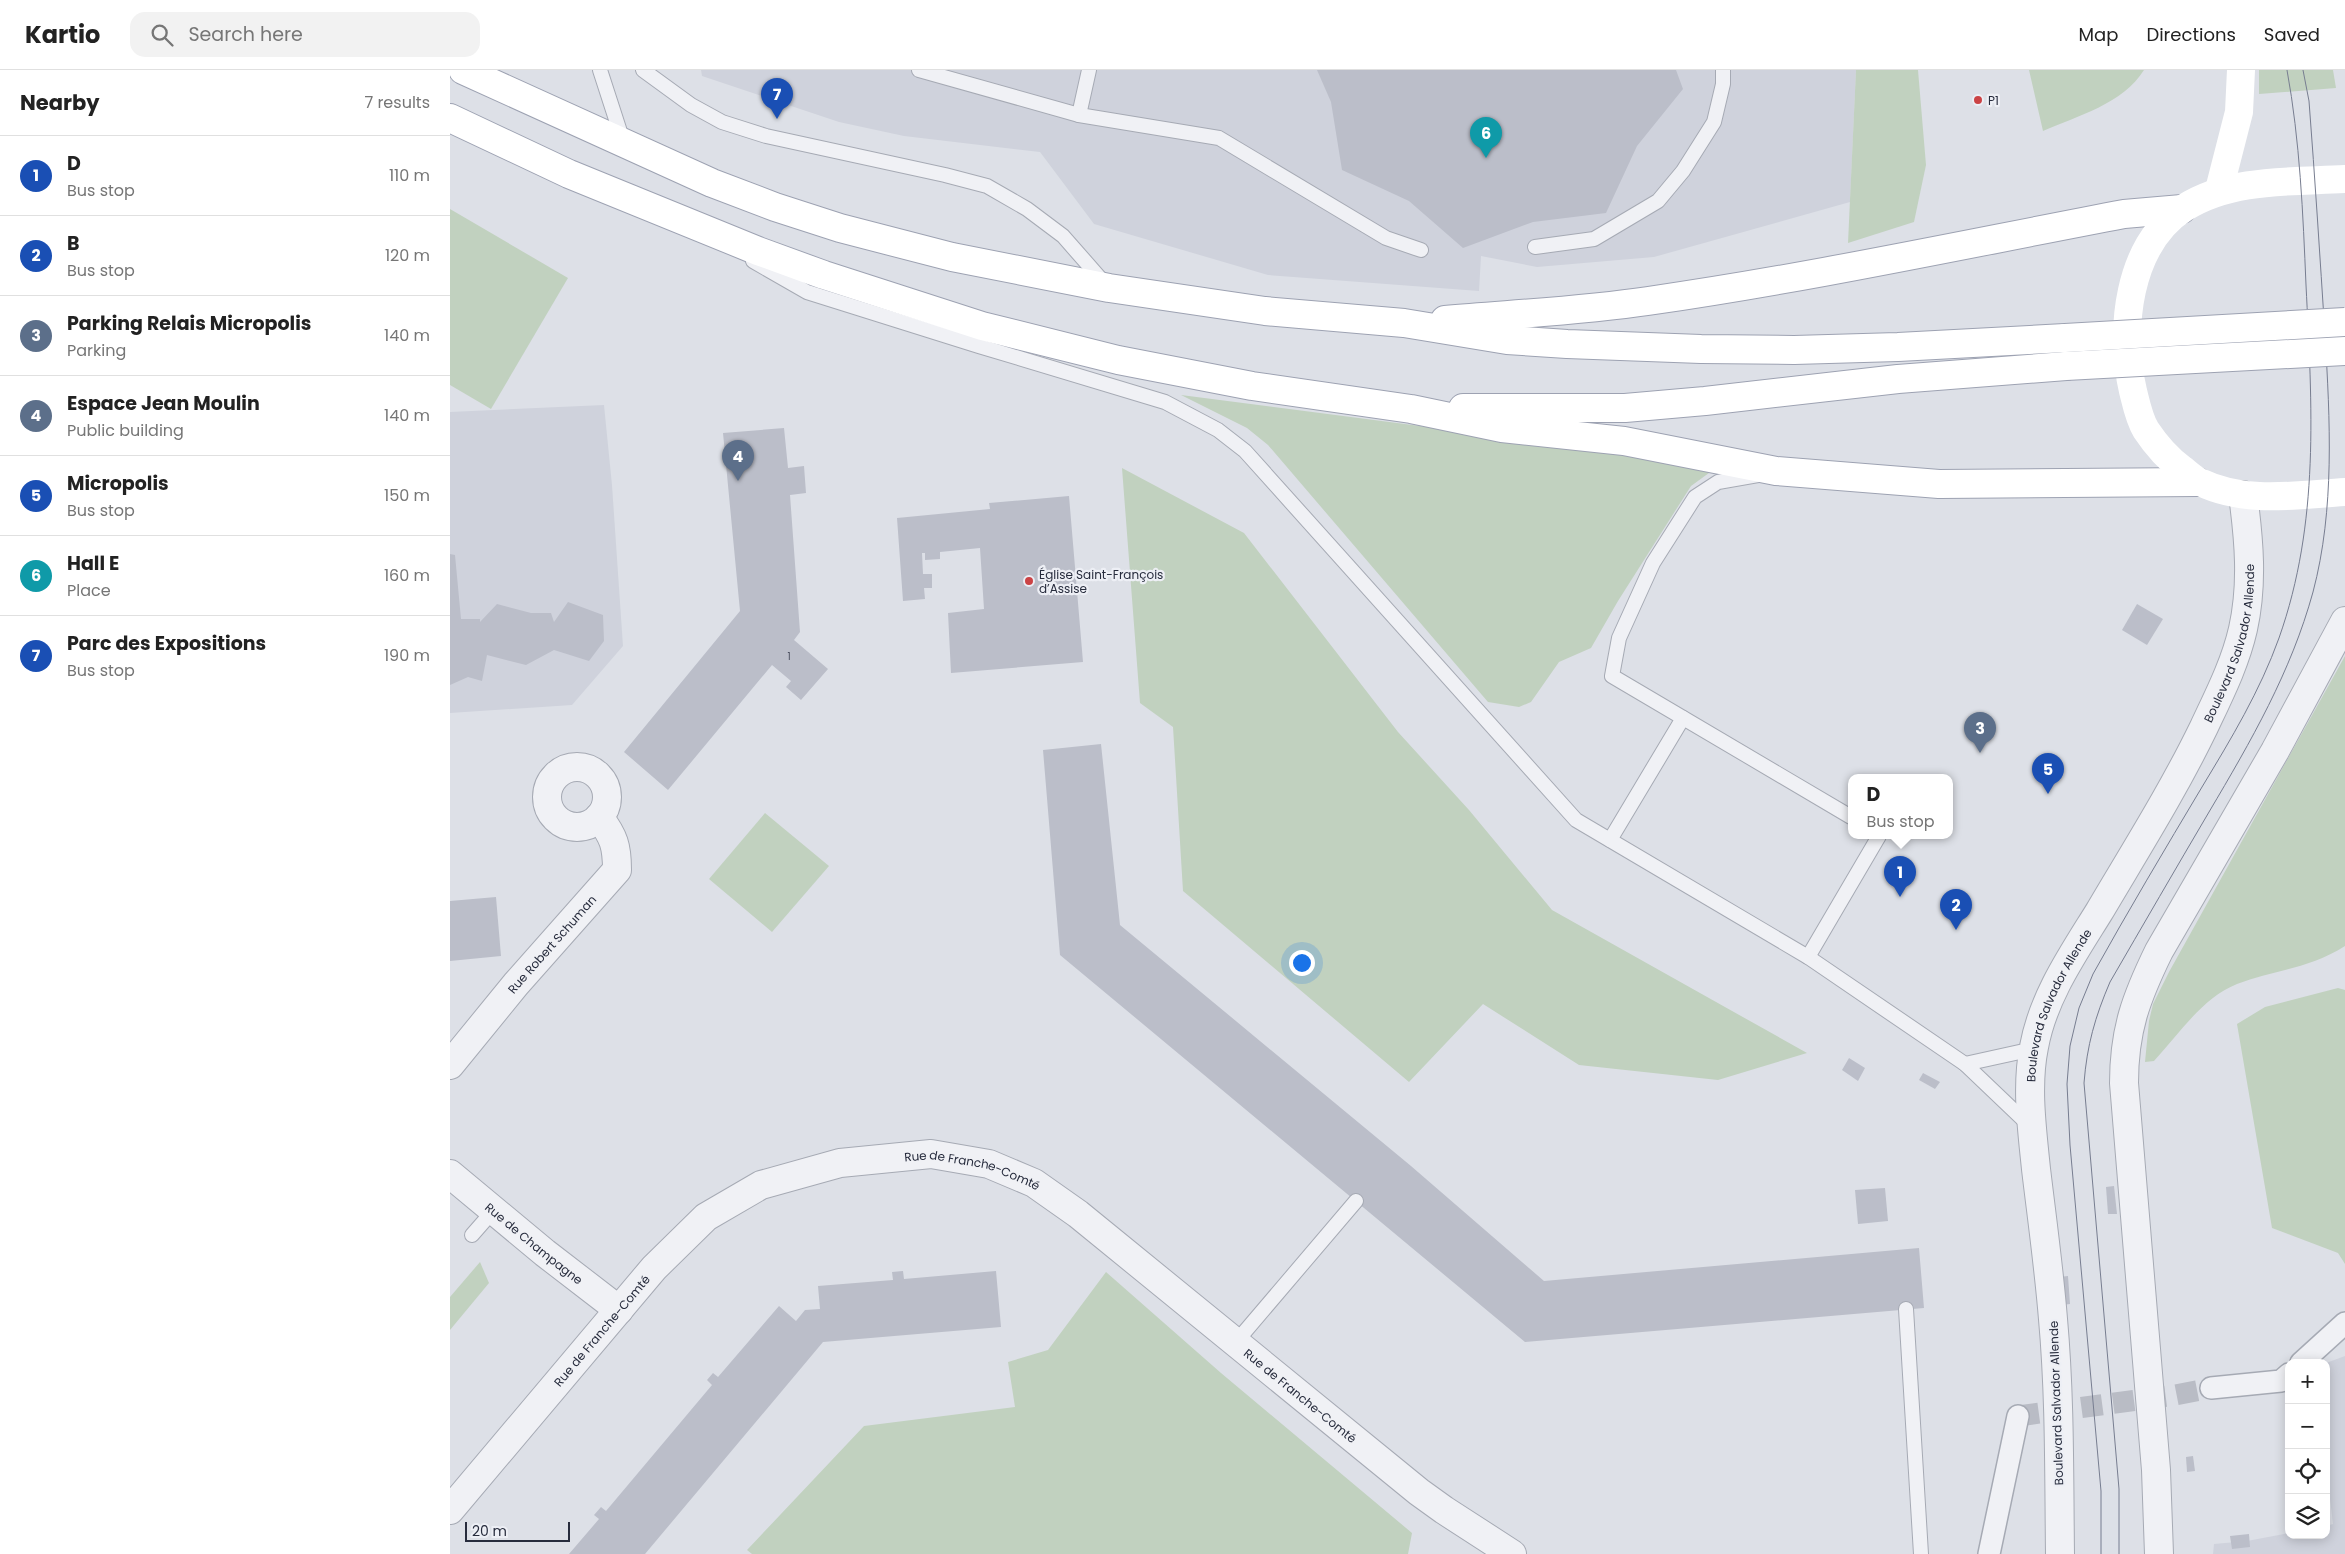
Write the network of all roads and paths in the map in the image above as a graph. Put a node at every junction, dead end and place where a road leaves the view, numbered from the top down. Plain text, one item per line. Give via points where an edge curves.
1 (463, 70) edge
2 (600, 70) edge
3 (643, 70) edge
4 (919, 70) edge
5 (1089, 70) edge
6 (1723, 70) edge
7 (2241, 70) edge
8 (1079, 115) junction
9 (450, 118) edge
10 (623, 141) junction
11 (2345, 179) edge
12 (2218, 190) junction
13 (2182, 209) junction
14 (693, 226) junction
15 (1535, 247) dead end
16 (1421, 250) dead end
17 (1109, 288) junction
18 (2345, 322) edge
19 (1404, 323) junction
20 (2345, 351) edge
21 (1411, 410) junction
22 (1776, 471) junction
23 (2198, 482) junction
24 (2345, 492) edge
25 (2243, 495) junction
26 (2345, 621) edge
27 (1682, 718) junction
28 (1848, 815) edge
29 (599, 817) dead end
30 (1877, 839) edge
31 (1610, 840) junction
32 (1808, 957) junction
33 (2033, 1049) junction
34 (1965, 1064) junction
35 (450, 1065) edge
36 (2032, 1128) junction
37 (450, 1174) edge
38 (1356, 1202) dead end
39 (493, 1210) junction
40 (472, 1235) dead end
41 (1906, 1309) dead end
42 (619, 1310) junction
43 (2345, 1323) edge
44 (1236, 1342) junction
45 (2305, 1359) edge
46 (2285, 1378) edge
47 (2211, 1388) tunnel mouth
48 (2018, 1416) dead end
49 (450, 1510) edge
50 (1512, 1554) edge
51 (1921, 1554) edge
52 (1989, 1554) edge
53 (2060, 1554) edge
54 (2159, 1554) edge

1 - 10 main road
2 - 10 lane
3 - 17 lane via 691,106 722,122 766,136 987,186 1027,209 1063,236
4 - 8 lane
5 - 8 lane
6 - 15 lane via 1714,122 1658,201 1594,238
7 - 12 main road via 2239,112
8 - 16 lane via 1220,138 1386,238
9 - 14 main road via 553,167
10 - 17 main road via 712,183 840,228 952,258
11 - 12 main road via 2243,185
12 - 13 main road
13 - 19 main road via 2124,214 1757,284 1648,301 1579,310
13 - 23 main road via 2163,227 2136,272 2126,331 2128,369 2145,428 2166,456
14 - 21 main road via 824,275 982,326 1050,344 1185,374
14 - 31 lane via 807,292 1165,402 1218,430 1245,450 1576,820
17 - 19 main road via 1265,311
18 - 19 main road, bridge via 1898,347 1701,349 1507,340
20 - 21 main road, bridge via 1898,379 1625,408
21 - 22 main road via 1502,428 1624,441
22 - 23 main road via 1939,484
22 - 27 lane via 1718,482 1695,497 1653,563 1619,638 1612,676
23 - 25 main road
24 - 25 main road via 2276,497
25 - 33 street, Boulevard Salvador Allende via 2250,545 2249,589 2235,660 2191,753 2158,813 2062,973 2041,1015
26 - 54 street via 2275,751 2159,951 2131,1015 2124,1052 2124,1083 2156,1470
27 - 28 lane
27 - 31 lane
29 - 35 street, Rue Robert Schuman via 617,847 618,870 516,984
30 - 32 lane
31 - 32 lane
32 - 34 lane
33 - 34 lane
33 - 36 street, Boulevard Salvador Allende
34 - 36 lane
36 - 53 street, Boulevard Salvador Allende via 2057,1377
37 - 39 street, Rue de Champagne
38 - 44 lane
39 - 40 lane
39 - 42 street, Rue de Champagne
41 - 51 lane
42 - 44 street, Rue de Franche-Comté via 654,1268 706,1217 761,1186 840,1162 931,1154 989,1164 1034,1183 1078,1214
42 - 49 street, Rue de Franche-Comté
43 - 45 street
44 - 50 street, Rue de Franche-Comté via 1419,1492
46 - 47 street via 2281,1382
48 - 52 street

